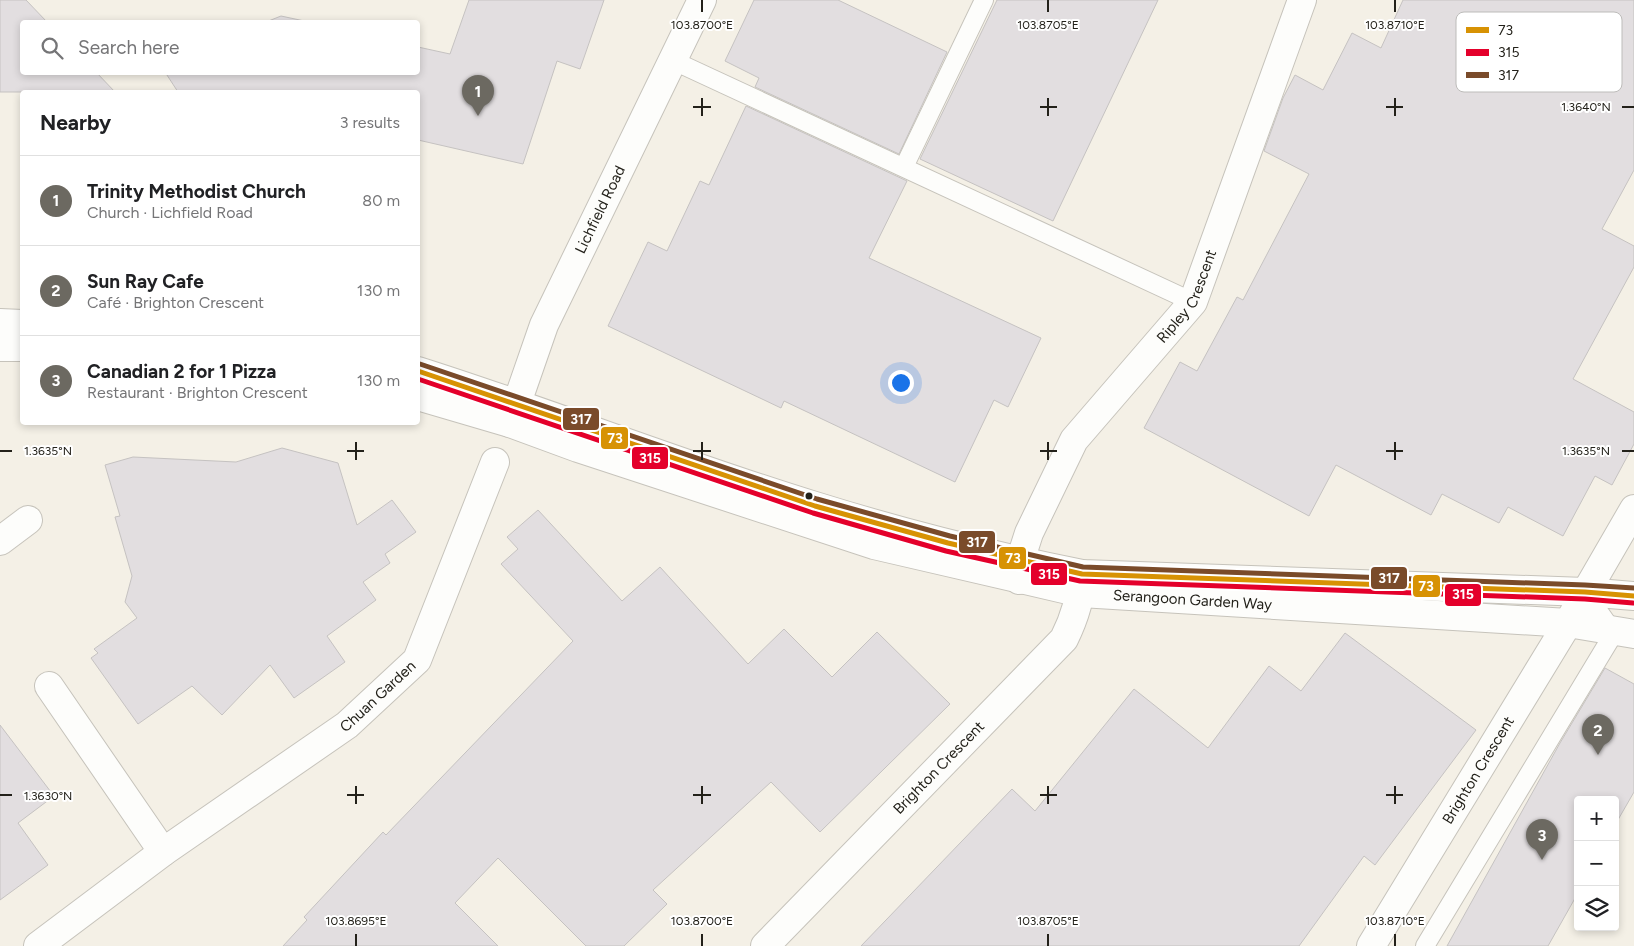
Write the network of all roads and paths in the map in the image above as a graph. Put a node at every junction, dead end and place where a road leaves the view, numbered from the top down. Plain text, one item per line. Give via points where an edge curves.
1 (702, 0) edge
2 (984, 0) edge
3 (1302, 0) edge
4 (674, 61) junction
5 (904, 168) junction
6 (1193, 302) junction
7 (0, 323) edge
8 (20, 324) edge
9 (0, 347) edge
10 (20, 347) edge
11 (420, 372) edge
12 (420, 396) edge
13 (514, 412) junction
14 (495, 462) dead end
15 (1634, 509) edge
16 (28, 520) dead end
17 (0, 541) edge
18 (1020, 571) junction
19 (1082, 583) junction
20 (1585, 592) junction
21 (1634, 596) edge
22 (1568, 623) junction
23 (1624, 634) edge
24 (49, 686) dead end
25 (163, 852) junction
26 (38, 946) edge
27 (766, 946) edge
28 (1371, 946) edge
29 (1425, 946) edge

1 - 4 street, Lichfield Road
2 - 5 lane
3 - 6 street, Ripley Crescent
4 - 5 lane
4 - 13 street, Lichfield Road via 544,325
5 - 6 lane
6 - 18 street, Ripley Crescent via 1074,440 1029,533
7 - 8 street
9 - 10 street
11 - 13 street, Serangoon Garden Way
12 - 13 street, Serangoon Garden Way
13 - 18 street, Serangoon Garden Way via 587,451 874,545
14 - 25 street, Chuan Garden via 417,660 347,725
15 - 20 street
16 - 17 street
18 - 19 street, Serangoon Garden Way
19 - 20 street, Serangoon Garden Way
19 - 22 street, Serangoon Garden Way
19 - 27 street, Brighton Crescent via 1075,617 1064,639
20 - 21 street, Serangoon Garden Way
20 - 22 street, Brighton Crescent
20 - 23 lane
22 - 23 street, Serangoon Garden Way
22 - 28 street, Brighton Crescent
23 - 29 lane
24 - 25 street
25 - 26 street, Chuan Garden

